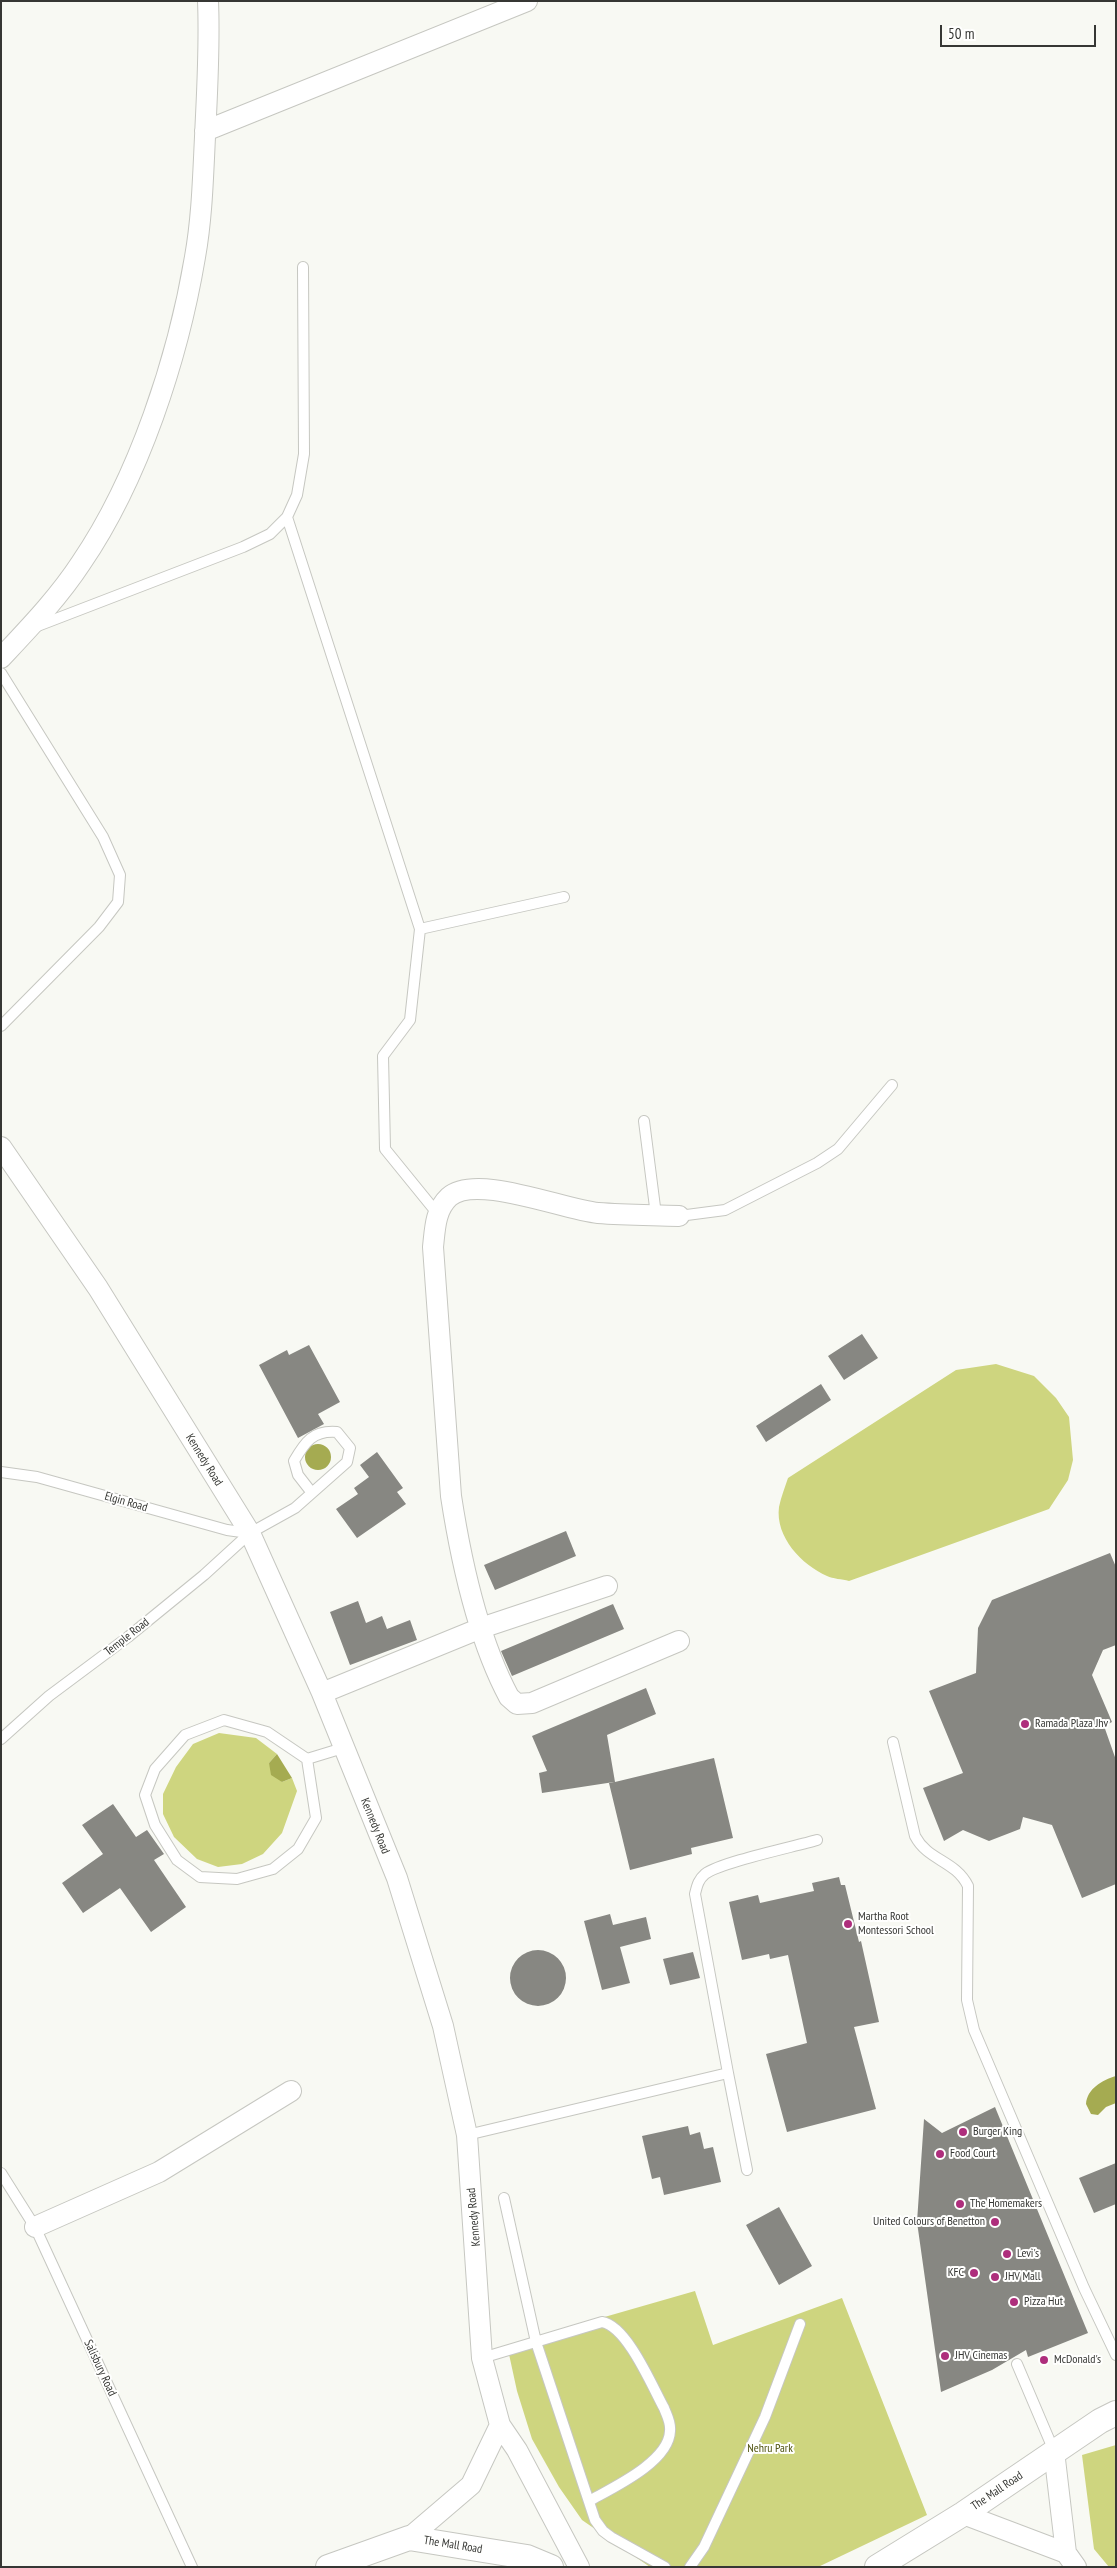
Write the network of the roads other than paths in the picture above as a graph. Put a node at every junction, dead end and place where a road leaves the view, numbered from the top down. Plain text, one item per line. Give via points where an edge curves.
1 (208, 1) edge
2 (527, 1) edge
3 (205, 131) junction
4 (304, 267) dead end
5 (287, 517) junction
6 (27, 630) junction
7 (1, 658) edge
8 (1, 673) edge
9 (564, 897) dead end
10 (420, 929) junction
11 (1, 1026) edge
12 (892, 1085) dead end
13 (644, 1121) dead end
14 (1, 1147) edge
15 (437, 1213) junction
16 (656, 1215) junction
17 (679, 1216) joint
18 (1, 1472) edge
19 (312, 1493) junction
20 (250, 1533) junction
21 (607, 1586) dead end
22 (481, 1628) junction
23 (679, 1641) dead end
24 (322, 1693) junction
25 (1, 1739) edge
26 (893, 1742) dead end
27 (344, 1748) junction
28 (307, 1759) junction
29 (817, 1840) dead end
30 (728, 2074) junction
31 (291, 2091) dead end
32 (467, 2135) junction
33 (747, 2170) dead end
34 (1, 2173) edge
35 (504, 2198) dead end
36 (35, 2227) junction
37 (800, 2324) dead end
38 (536, 2342) junction
39 (1116, 2355) edge
40 (482, 2358) junction
41 (1017, 2364) dead end
42 (1116, 2413) edge
43 (500, 2425) junction
44 (1054, 2452) junction
45 (589, 2501) junction
46 (963, 2514) junction
47 (410, 2538) junction
48 (1071, 2560) edge
49 (192, 2567) edge
50 (328, 2567) edge
51 (551, 2567) edge
52 (579, 2567) edge
53 (665, 2567) edge
54 (690, 2567) edge
55 (877, 2567) edge

1 - 3 street
2 - 3 street
3 - 6 street via 196,257 176,342 151,420 133,468 109,516 65,586
4 - 5 lane via 304,454 297,495
5 - 6 lane via 270,534 243,547
5 - 10 lane
6 - 7 street
8 - 11 lane via 104,837 120,875 118,902 99,927
9 - 10 lane
10 - 15 lane via 410,1020 383,1056 385,1149
12 - 17 lane via 838,1148 811,1167 725,1210
13 - 16 lane
14 - 20 street, Kennedy Road via 98,1288
15 - 16 street via 450,1196 470,1188 494,1190 596,1213
15 - 22 street via 433,1247 452,1496 456,1526
16 - 17 street
18 - 20 lane, Elgin Road via 37,1477 227,1530
19 - 19 lane via 347,1462 350,1448 337,1432 324,1431 305,1441 294,1461 298,1475
19 - 20 lane, Temple Road via 295,1508
20 - 24 street, Kennedy Road
20 - 25 lane, Temple Road via 204,1575 49,1696
21 - 22 street
22 - 23 street via 509,1697 524,1705
22 - 24 street
24 - 27 street, Kennedy Road
26 - 39 lane via 911,1823 920,1846 962,1874 968,1886 967,2000 974,2030 1080,2279
27 - 28 lane
27 - 32 street, Kennedy Road via 397,1878 443,2026
28 - 28 lane via 267,1732 224,1720 185,1734 155,1769 145,1795 155,1825 178,1860 200,1877 237,1879 273,1869 298,1849 316,1818
29 - 30 lane via 724,1867 706,1874 698,1883 696,1894
30 - 32 lane
30 - 33 lane
31 - 36 street via 159,2172
32 - 40 street, Kennedy Road
34 - 36 lane, Salisbury Road
35 - 38 lane
36 - 49 lane, Salisbury Road
37 - 54 lane via 765,2417 704,2547
38 - 40 lane
38 - 45 lane
38 - 45 lane via 594,2324 609,2324 625,2339 670,2420 671,2433 652,2461
40 - 43 street, Kennedy Road
41 - 44 lane
42 - 44 street, The Mall Road
43 - 47 street via 472,2485
43 - 52 street, Kennedy Road via 517,2450
44 - 46 street, The Mall Road
44 - 48 street
45 - 53 lane via 595,2520 603,2531
46 - 48 street
46 - 55 street, The Mall Road
47 - 50 street, The Mall Road
47 - 51 street, The Mall Road via 527,2557

